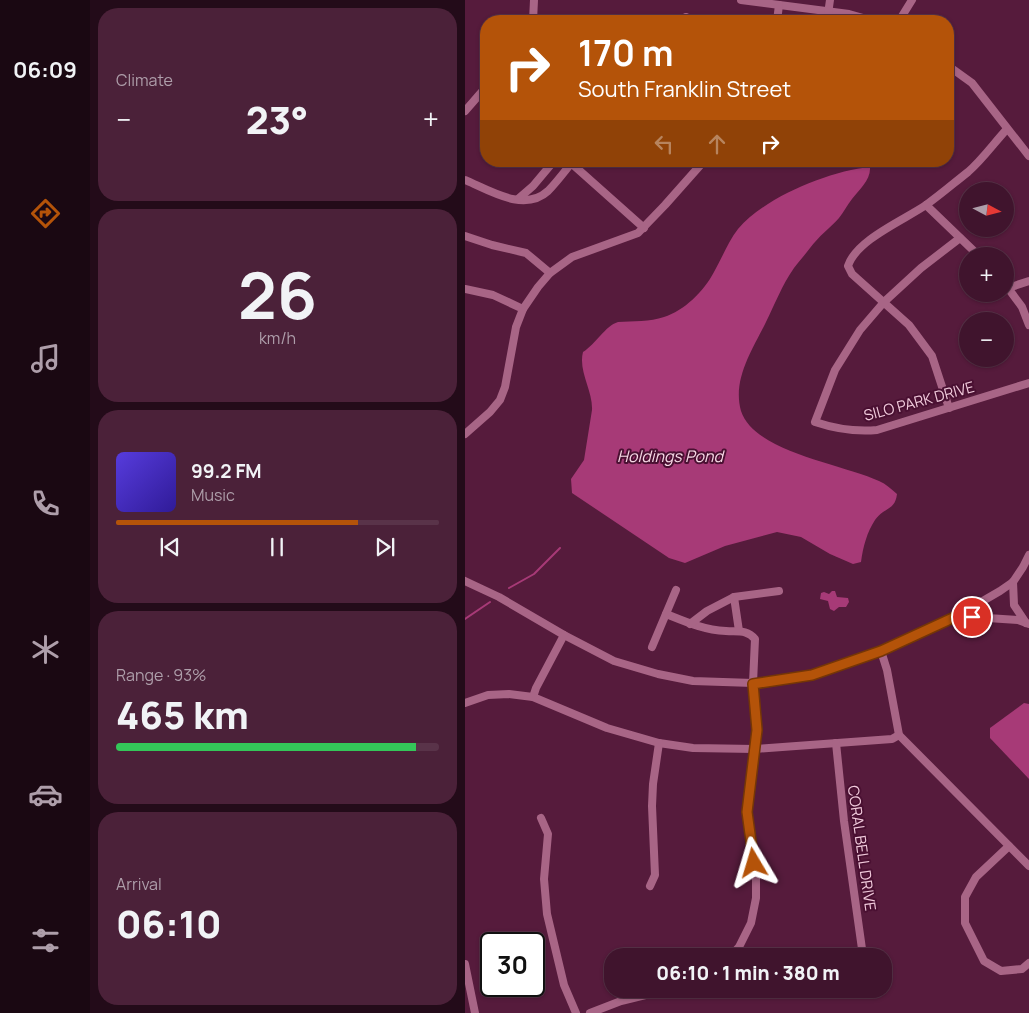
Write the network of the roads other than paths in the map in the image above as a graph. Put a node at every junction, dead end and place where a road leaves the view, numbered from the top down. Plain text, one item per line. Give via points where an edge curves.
1 (534, 0) edge
2 (741, 0) edge
3 (830, 0) edge
4 (912, 0) edge
5 (779, 5) junction
6 (828, 11) junction
7 (533, 15) edge
8 (778, 15) edge
9 (828, 15) edge
10 (853, 15) edge
11 (903, 15) edge
12 (954, 70) edge
13 (480, 94) edge
14 (465, 111) edge
15 (1007, 129) junction
16 (1029, 156) edge
17 (549, 167) edge
18 (568, 167) edge
19 (577, 167) edge
20 (699, 167) edge
21 (465, 180) edge
22 (518, 199) junction
23 (926, 205) junction
24 (644, 228) junction
25 (465, 236) edge
26 (959, 237) edge
27 (960, 238) joint
28 (970, 247) edge
29 (550, 273) junction
30 (1029, 281) edge
31 (1014, 284) edge
32 (465, 289) edge
33 (1014, 296) edge
34 (883, 302) junction
35 (523, 309) junction
36 (1029, 325) edge
37 (1029, 383) edge
38 (949, 408) junction
39 (465, 434) edge
40 (1029, 554) edge
41 (465, 581) edge
42 (1013, 582) junction
43 (676, 590) dead end
44 (779, 591) dead end
45 (735, 597) junction
46 (665, 614) junction
47 (957, 616) junction
48 (690, 624) junction
49 (1027, 624) edge
50 (739, 631) junction
51 (565, 635) junction
52 (652, 647) dead end
53 (881, 651) junction
54 (753, 684) junction
55 (533, 697) junction
56 (465, 703) edge
57 (899, 735) junction
58 (659, 743) junction
59 (836, 743) junction
60 (755, 749) junction
61 (541, 818) dead end
62 (1009, 846) junction
63 (1029, 866) edge
64 (650, 886) dead end
65 (738, 948) edge
66 (862, 948) edge
67 (1029, 963) edge
68 (465, 964) edge
69 (633, 998) edge
70 (475, 1013) edge
71 (575, 1013) edge
72 (590, 1013) edge

1 - 7 street
2 - 5 street
3 - 6 street
4 - 11 street
5 - 6 street
5 - 8 street
6 - 9 street
6 - 10 street
12 - 15 street via 971,83
13 - 14 street
15 - 16 street
15 - 23 street via 971,170
17 - 22 street
18 - 22 street via 547,192 534,199
19 - 24 street
20 - 24 street
21 - 22 street via 500,196
23 - 26 street
23 - 34 street via 882,232 851,258 848,266 852,274
24 - 29 street via 572,257
25 - 29 street via 526,253
27 - 28 street
27 - 34 street
29 - 35 street
30 - 31 street
32 - 35 street via 493,295
33 - 36 street
34 - 38 street via 909,325 932,356
34 - 38 street, SILO PARK DRIVE via 835,370 815,422 859,432 877,430
35 - 39 street via 500,400
37 - 38 street, SILO PARK DRIVE
40 - 42 street
41 - 51 street
42 - 47 street
42 - 49 street via 1014,605
43 - 46 street
44 - 45 street
45 - 48 street
45 - 50 street
46 - 48 street
46 - 52 street
47 - 49 street via 1018,620
47 - 53 street
48 - 50 street via 710,630
50 - 54 street via 755,639
51 - 54 street via 614,661 658,674 693,681
51 - 55 street
53 - 54 street via 812,675
53 - 57 street
54 - 60 street via 757,730
55 - 56 street via 488,695
55 - 58 street via 607,728
57 - 59 street via 892,739
57 - 62 street
58 - 60 street via 693,748
58 - 64 street via 652,806 655,875
59 - 60 street
59 - 66 street, CORAL BELL DRIVE
60 - 65 street via 747,812 756,898 751,923
61 - 71 street via 548,834 544,879 547,914 564,985
62 - 63 street
62 - 67 street via 976,877 965,897 965,923 984,960 1001,971 1022,969
68 - 70 street
69 - 72 street

